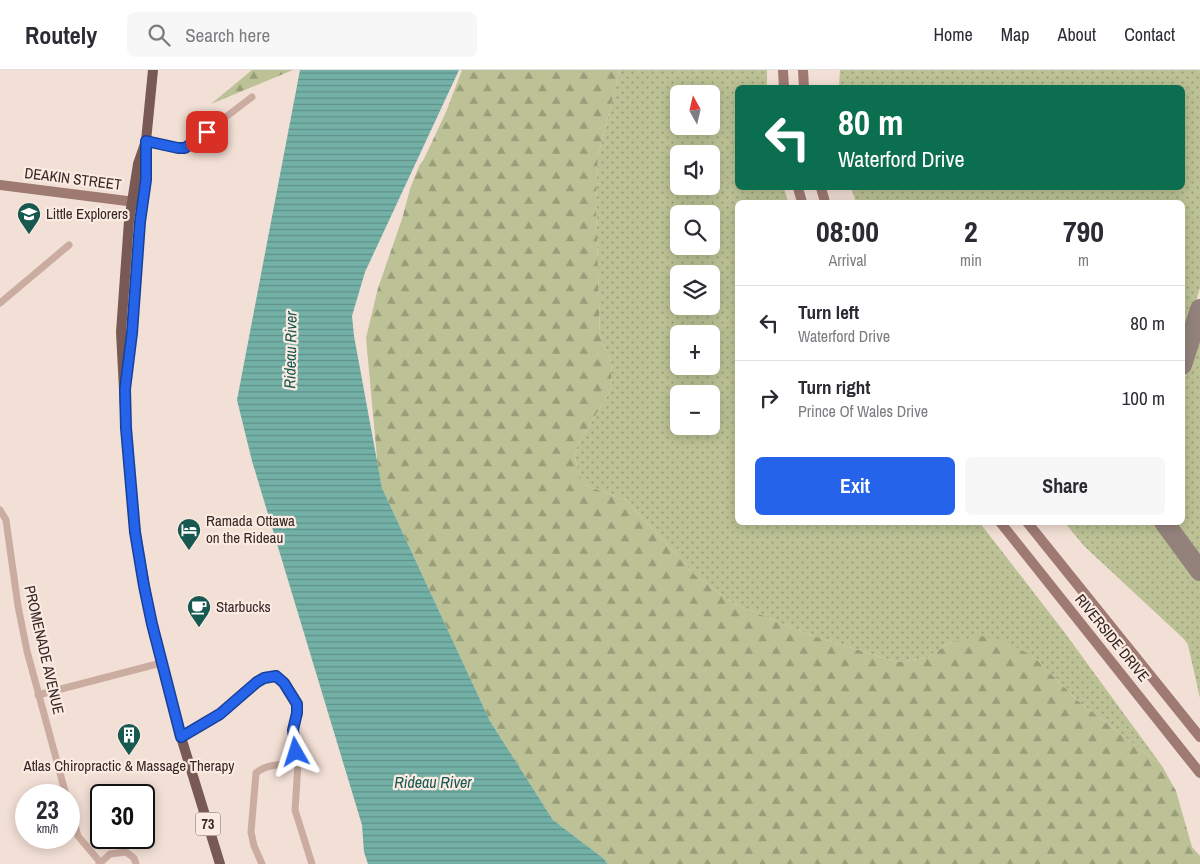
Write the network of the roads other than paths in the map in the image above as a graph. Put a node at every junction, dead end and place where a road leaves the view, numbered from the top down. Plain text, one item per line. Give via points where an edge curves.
1 (153, 70) edge
2 (783, 70) edge
3 (803, 70) edge
4 (784, 85) edge
5 (804, 85) edge
6 (252, 97) dead end
7 (146, 141) junction
8 (0, 185) edge
9 (138, 202) junction
10 (69, 245) dead end
11 (0, 303) edge
12 (0, 510) edge
13 (1002, 525) edge
14 (1029, 525) edge
15 (161, 663) junction
16 (38, 695) junction
17 (181, 737) junction
18 (1200, 737) edge
19 (298, 764) junction
20 (1200, 773) edge
21 (63, 784) edge
22 (80, 838) edge
23 (100, 863) edge
24 (136, 864) edge
25 (220, 864) edge
26 (262, 864) edge
27 (312, 864) edge

1 - 7 main road, 73
2 - 4 main road
3 - 5 main road
6 - 7 street via 185,148
7 - 9 main road, 73 via 147,164
8 - 9 main road, DEAKIN STREET
9 - 15 main road, 73 via 132,333 125,389 127,451 136,544
10 - 11 street
12 - 16 street, PROMENADE AVENUE via 6,520 18,606
13 - 20 main road, RIVERSIDE DRIVE
14 - 18 main road, RIVERSIDE DRIVE
15 - 16 street
15 - 17 main road, 73
16 - 21 street, PROMENADE AVENUE
17 - 19 street via 220,714 257,682 276,676 297,704 293,737
17 - 25 main road, 73
19 - 26 street via 270,765 256,773 251,832
19 - 27 street via 295,810
22 - 23 street
23 - 24 street via 110,854 126,852

